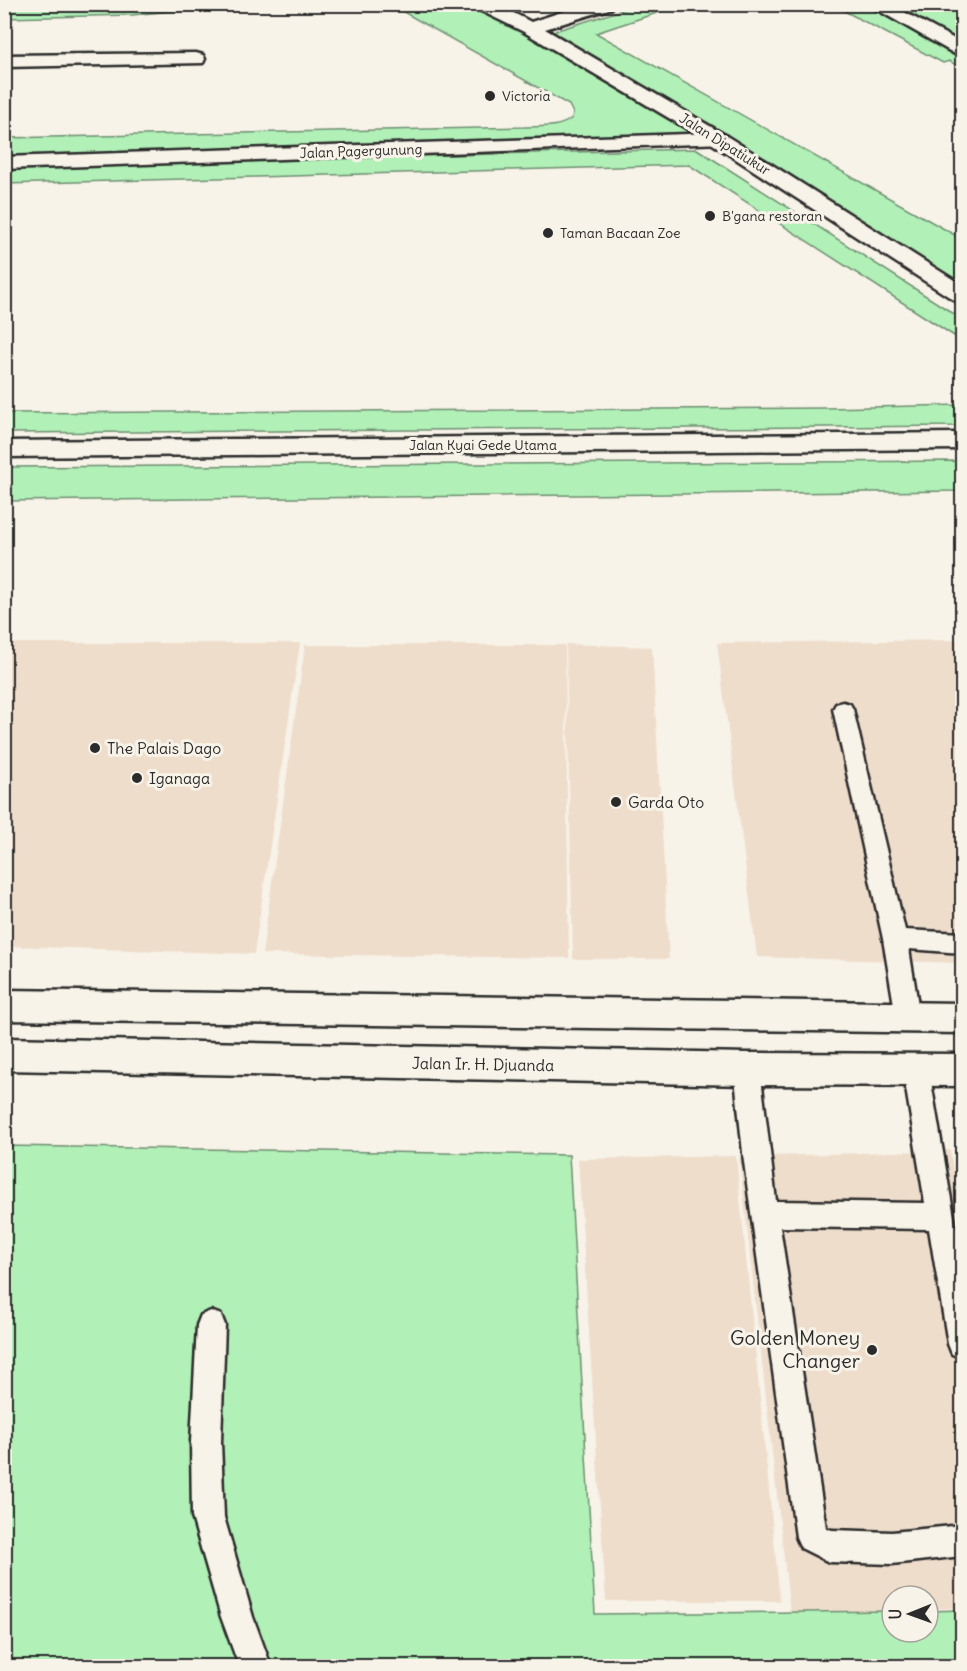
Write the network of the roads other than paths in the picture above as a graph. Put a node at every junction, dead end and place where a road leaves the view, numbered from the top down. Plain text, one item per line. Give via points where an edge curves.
1 (481, 4) edge
2 (606, 4) edge
3 (875, 4) edge
4 (530, 28) junction
5 (963, 50) edge
6 (196, 59) dead end
7 (4, 61) edge
8 (718, 139) junction
9 (4, 163) edge
10 (963, 295) edge
11 (963, 441) edge
12 (4, 449) edge
13 (843, 709) dead end
14 (895, 939) junction
15 (963, 943) edge
16 (4, 1005) edge
17 (908, 1017) junction
18 (963, 1017) edge
19 (4, 1054) edge
20 (747, 1069) junction
21 (916, 1070) junction
22 (963, 1071) edge
23 (766, 1214) junction
24 (940, 1216) junction
25 (211, 1325) dead end
26 (963, 1344) edge
27 (963, 1541) edge
28 (255, 1666) edge

1 - 4 street, Jalan Dipatiukur
2 - 4 street
3 - 5 street
4 - 8 street, Jalan Dipatiukur
6 - 7 street
8 - 9 street, Jalan Pagergunung
8 - 10 street, Jalan Dipatiukur
11 - 12 street, Jalan Kyai Gede Utama
13 - 14 lane
14 - 15 lane
14 - 17 lane
16 - 17 street
17 - 18 street
19 - 20 street, Jalan Ir. H. Djuanda
20 - 21 street, Jalan Ir. H. Djuanda
20 - 23 lane
21 - 22 street, Jalan Ir. H. Djuanda
21 - 24 lane
23 - 24 lane
23 - 27 lane via 812,1537 829,1546 892,1548
24 - 26 lane
25 - 28 lane via 206,1442 208,1517

